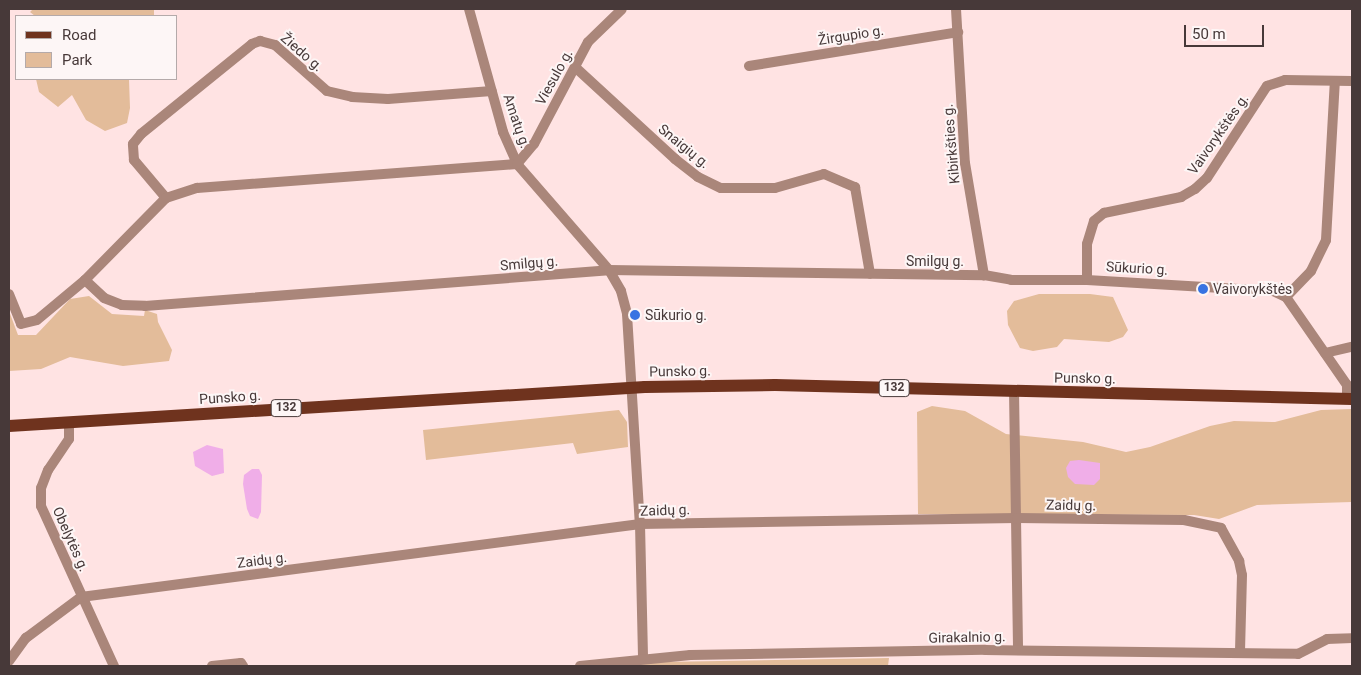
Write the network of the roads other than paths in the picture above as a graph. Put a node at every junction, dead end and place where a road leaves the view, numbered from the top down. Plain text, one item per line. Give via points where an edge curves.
1 (468, 9) edge
2 (622, 9) edge
3 (956, 9) edge
4 (958, 32) junction
5 (749, 66) dead end
6 (574, 67) junction
7 (1334, 81) junction
8 (1352, 81) edge
9 (492, 91) junction
10 (517, 164) junction
11 (166, 198) junction
12 (609, 270) junction
13 (870, 274) junction
14 (984, 275) junction
15 (85, 280) junction
16 (1087, 280) junction
17 (9, 294) edge
18 (1286, 298) junction
19 (1352, 347) edge
20 (1325, 353) junction
21 (631, 387) junction
22 (1014, 391) junction
23 (1349, 399) edge
24 (69, 422) junction
25 (9, 426) edge
26 (1016, 518) junction
27 (640, 524) junction
28 (82, 597) junction
29 (1352, 638) edge
30 (1018, 649) junction
31 (1240, 653) junction
32 (690, 655) junction
33 (644, 658) junction
34 (9, 661) edge
35 (114, 666) edge
36 (212, 666) edge
37 (243, 666) edge
38 (580, 666) edge
39 (693, 666) edge

1 - 9 street, Amatų g.
2 - 6 street, Viesulo g. via 588,42
3 - 4 street, Kibirkšties g.
4 - 5 street, Žirgupio g.
4 - 14 street, Kibirkšties g. via 965,163
6 - 10 street, Viesulo g. via 534,144
6 - 13 street, Snaigių g. via 675,159 698,177 721,188 774,188 824,174 855,187
7 - 8 street, Vaivorykštės g.
7 - 16 street, Vaivorykštės g. via 1285,80 1268,86 1207,178 1196,189 1181,197 1104,213 1094,221 1087,244
7 - 18 street via 1326,240 1311,271
9 - 10 street, Amatų g.
9 - 11 street, Žiedo g. via 388,99 352,97 327,91 275,45 260,41 230,62 133,144 134,160
10 - 11 street via 197,188
10 - 12 street, Amatų g.
11 - 15 street
12 - 13 street, Smilgų g.
12 - 15 street, Smilgų g. via 145,306 122,305 104,298
12 - 21 street, Amatų g. via 621,291 627,314
13 - 14 street, Smilgų g.
14 - 16 street, Sūkurio g. via 1011,280
15 - 17 street via 29,324 21,324
16 - 18 street, Sūkurio g. via 1264,290
18 - 20 street
19 - 20 street
20 - 23 street via 1347,385
21 - 22 main road, Punsko g. / 132 via 775,385
21 - 24 main road, Punsko g. / 132
21 - 27 street, Amatų g.
22 - 23 main road, Punsko g. / 132
22 - 26 street
24 - 25 main road, Punsko g. / 132
24 - 28 street, Obelytės g. via 68,439 48,470 41,488 41,506
26 - 27 street, Zaidų g.
26 - 30 street
26 - 31 street, Zaidų g. via 1184,520 1221,528 1239,561 1242,575
27 - 28 street, Zaidų g.
27 - 33 street, Amatų g.
28 - 34 street, Zaidų g. via 26,638
28 - 35 street, Obelytės g.
29 - 31 street, Girakalnio g. via 1327,639 1298,654
30 - 31 street, Girakalnio g.
30 - 32 street, Girakalnio g.
32 - 33 street, Girakalnio g.
32 - 39 street
33 - 38 street, Girakalnio g.
36 - 37 street via 241,663

